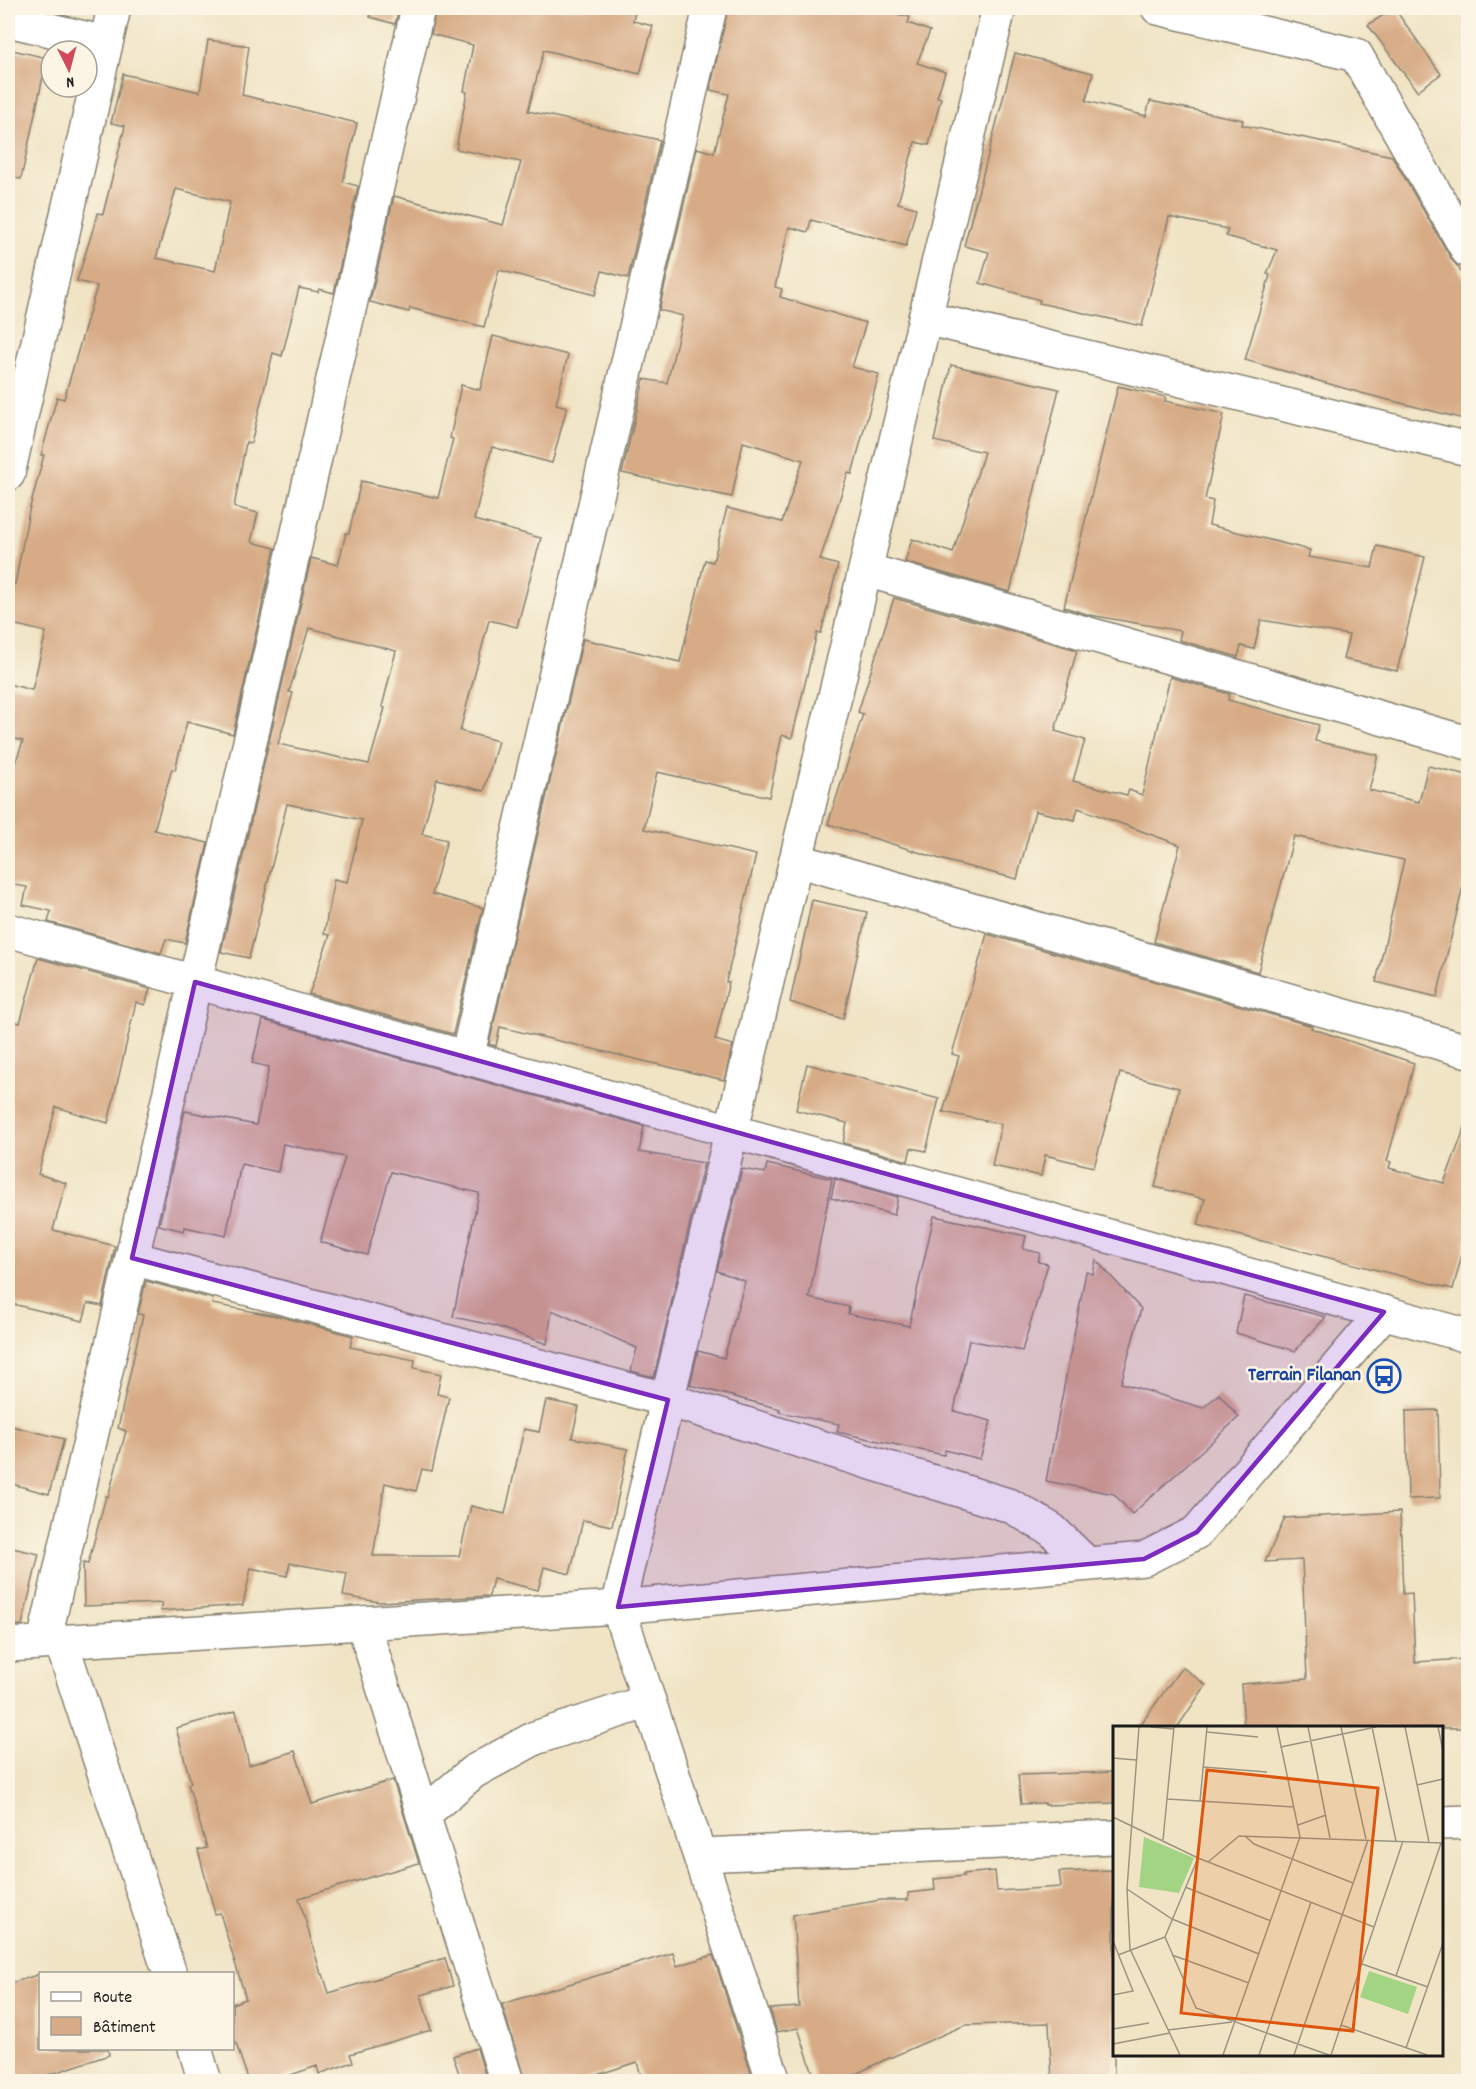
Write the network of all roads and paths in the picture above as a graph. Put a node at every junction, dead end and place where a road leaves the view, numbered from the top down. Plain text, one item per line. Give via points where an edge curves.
1 (114, 8) edge
2 (418, 8) edge
3 (710, 8) edge
4 (999, 8) edge
5 (1158, 8) edge
6 (8, 20) edge
7 (106, 43) junction
8 (1468, 250) edge
9 (925, 318) junction
10 (1468, 449) edge
11 (8, 474) edge
12 (866, 570) junction
13 (1468, 744) edge
14 (796, 860) junction
15 (8, 930) edge
16 (195, 982) junction
17 (1468, 1051) edge
18 (467, 1058) junction
19 (732, 1131) junction
20 (132, 1258) junction
21 (1384, 1312) junction
22 (1468, 1334) edge
23 (668, 1400) junction
24 (1087, 1564) junction
25 (618, 1607) junction
26 (363, 1623) junction
27 (53, 1642) junction
28 (8, 1645) edge
29 (649, 1701) junction
30 (423, 1815) junction
31 (1468, 1822) edge
32 (1443, 1823) edge
33 (1113, 1837) edge
34 (700, 1856) junction
35 (169, 1972) edge
36 (195, 2050) edge
37 (206, 2082) edge
38 (507, 2082) edge
39 (774, 2082) edge

1 - 7 street
2 - 16 street
3 - 18 street
4 - 9 street
5 - 8 street via 1356,54
6 - 7 street
7 - 11 street
9 - 10 street
9 - 12 street
12 - 13 street
12 - 14 street
14 - 17 street
14 - 19 street
15 - 16 street
16 - 18 street
16 - 20 street
18 - 19 street
19 - 21 street
19 - 23 street
20 - 23 street
20 - 27 street
21 - 22 street
21 - 24 street via 1197,1532 1144,1559
23 - 24 street via 1011,1506 1052,1530
23 - 25 street
24 - 25 street
25 - 26 street
25 - 29 street
26 - 27 street
26 - 30 street
27 - 28 street
27 - 35 street
29 - 30 street via 535,1738 473,1772
29 - 34 street
30 - 38 street
31 - 32 street
33 - 34 street
34 - 39 street
36 - 37 street

